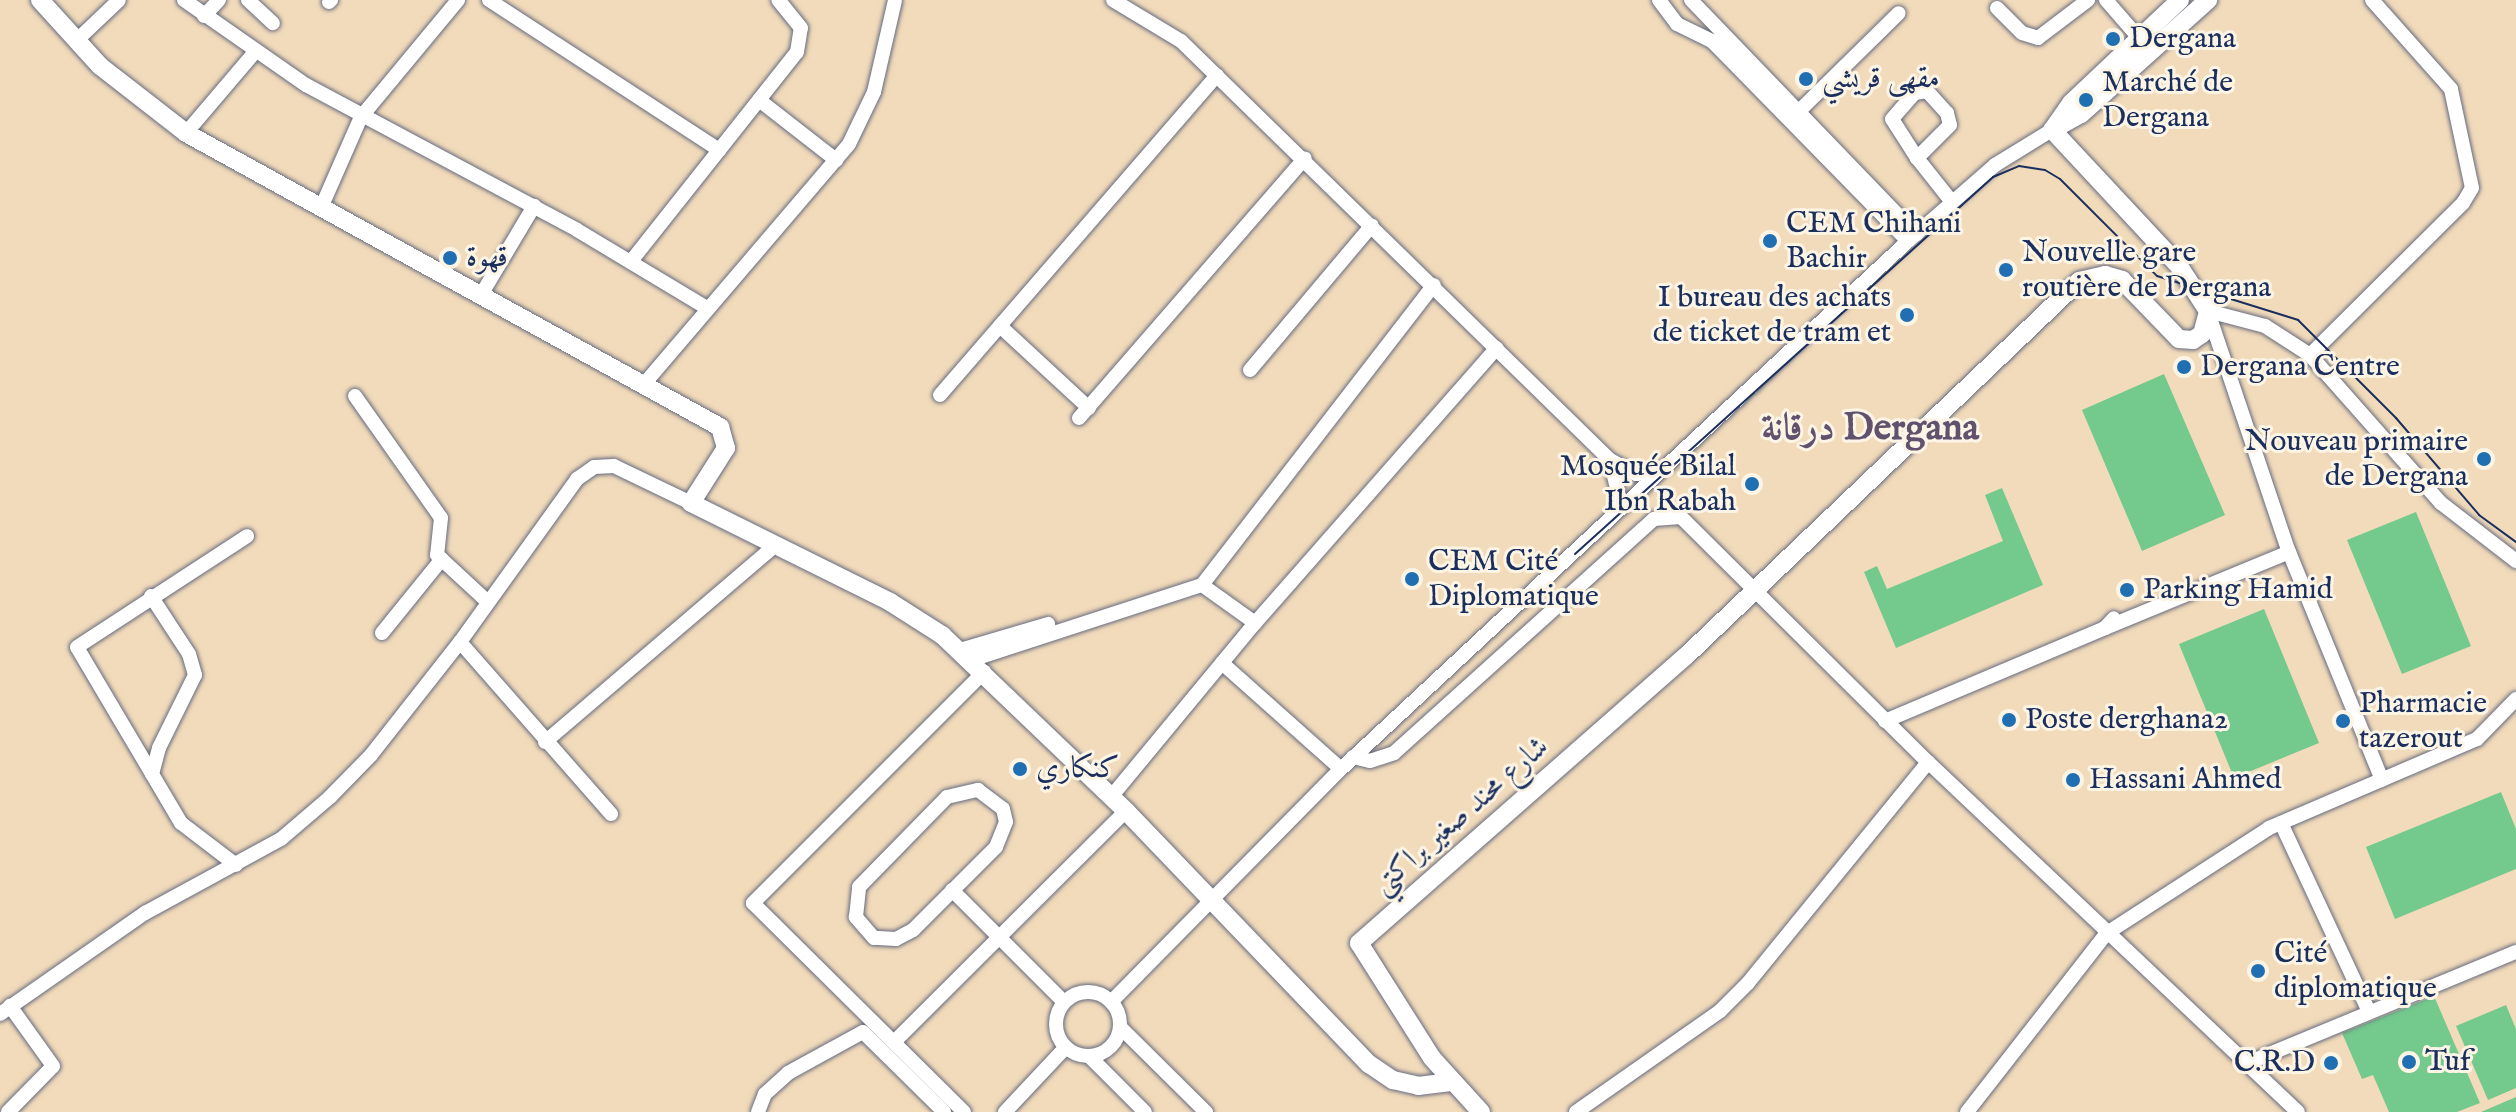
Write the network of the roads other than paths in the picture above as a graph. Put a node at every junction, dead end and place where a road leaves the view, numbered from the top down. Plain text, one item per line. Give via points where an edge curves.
1 (40, 0) edge
2 (119, 0) edge
3 (184, 0) edge
4 (219, 0) edge
5 (248, 0) edge
6 (458, 0) edge
7 (489, 0) edge
8 (778, 0) edge
9 (895, 0) edge
10 (1113, 0) edge
11 (1659, 0) edge
12 (2088, 0) edge
13 (2106, 0) edge
14 (2180, 0) edge
15 (2208, 0) edge
16 (2372, 0) edge
17 (1700, 6) edge
18 (1997, 8) dead end
19 (1899, 13) dead end
20 (204, 16) junction
21 (1673, 20) junction
22 (273, 23) dead end
23 (1693, 32) junction
24 (2139, 38) junction
25 (76, 41) junction
26 (254, 53) junction
27 (1217, 75) junction
28 (759, 100) junction
29 (1794, 116) junction
30 (361, 117) junction
31 (2052, 130) junction
32 (186, 133) junction
33 (719, 150) junction
34 (1305, 158) junction
35 (1917, 158) junction
36 (836, 160) junction
37 (1952, 202) junction
38 (534, 206) junction
39 (321, 208) junction
40 (1372, 225) junction
41 (1912, 238) junction
42 (632, 260) junction
43 (1434, 285) junction
44 (481, 295) junction
45 (707, 308) junction
46 (2208, 311) junction
47 (1000, 326) junction
48 (1497, 348) junction
49 (2310, 355) junction
50 (1250, 370) dead end
51 (645, 383) junction
52 (940, 395) dead end
53 (355, 396) dead end
54 (1610, 460) junction
55 (1658, 473) junction
56 (691, 503) junction
57 (1622, 508) junction
58 (247, 536) dead end
59 (773, 547) junction
60 (2289, 552) junction
61 (442, 559) junction
62 (2516, 561) edge
63 (1202, 585) junction
64 (1755, 592) junction
65 (151, 596) junction
66 (488, 602) junction
67 (1511, 611) junction
68 (1255, 623) junction
69 (1048, 624) dead end
70 (1530, 632) junction
71 (382, 633) dead end
72 (460, 642) junction
73 (972, 660) junction
74 (1222, 663) junction
75 (2516, 699) edge
76 (2516, 719) edge
77 (1885, 721) junction
78 (2497, 721) junction
79 (545, 742) junction
80 (1353, 757) junction
81 (1928, 762) junction
82 (1341, 769) junction
83 (152, 774) junction
84 (2382, 780) junction
85 (1111, 797) junction
86 (1126, 811) junction
87 (611, 814) dead end
88 (2281, 823) junction
89 (236, 865) junction
90 (952, 890) junction
91 (1212, 901) junction
92 (2107, 933) junction
93 (998, 937) junction
94 (2516, 952) edge
95 (1064, 1002) junction
96 (1111, 1002) junction
97 (5, 1010) edge
98 (2369, 1012) junction
99 (1120, 1027) junction
100 (894, 1042) junction
101 (1066, 1047) junction
102 (1089, 1056) junction
103 (2250, 1062) junction
104 (1451, 1082) junction
105 (8, 1112) edge
106 (758, 1112) edge
107 (944, 1112) edge
108 (964, 1112) edge
109 (1005, 1112) edge
110 (1145, 1112) edge
111 (1206, 1112) edge
112 (1481, 1112) edge
113 (1576, 1112) edge
114 (1967, 1112) edge
115 (2298, 1112) edge

1 - 25 street
2 - 25 street
3 - 20 street
4 - 20 street
5 - 22 street
6 - 30 street
7 - 33 street
8 - 28 street via 798,20 801,45
9 - 36 street via 874,92 859,128
10 - 27 street via 1167,30
11 - 21 street
12 - 18 street via 2038,38 2022,33
13 - 24 street
14 - 24 street
15 - 31 street via 2081,114
16 - 49 street via 2451,89 2472,188
17 - 21 street via 1681,7
17 - 23 street
17 - 29 street
19 - 29 street
20 - 26 street
21 - 23 street
23 - 29 street via 1712,41
24 - 31 street via 2071,103
25 - 32 street
26 - 30 street
26 - 32 street
27 - 34 street
27 - 47 street
28 - 33 street
28 - 36 street
29 - 41 street
30 - 38 street
30 - 39 street
31 - 37 street via 2008,156
31 - 46 street via 2179,266
32 - 39 street
33 - 42 street
34 - 40 street
34 - 47 street via 1084,413
35 - 35 street via 1892,119 1923,91 1947,113 1950,125
35 - 37 street
36 - 45 street
37 - 41 street
38 - 42 street
38 - 44 street
39 - 44 street
40 - 43 street
40 - 50 street
41 - 55 street
42 - 45 street
43 - 48 street
43 - 63 street
44 - 51 street
45 - 51 street
46 - 49 street via 2265,326
46 - 60 street
46 - 64 street via 2202,334 2179,339 2122,280 2105,275 2079,281
47 - 52 street
48 - 54 street
48 - 68 street
49 - 62 street via 2441,503
51 - 56 street via 727,436 726,448
53 - 61 street via 441,518 437,555
54 - 55 street via 1636,474
54 - 57 street
55 - 57 street
56 - 59 street
56 - 66 street via 614,466 594,467 577,479
57 - 67 street
58 - 65 street
59 - 73 street via 890,602
59 - 79 street
60 - 77 street
60 - 84 street
61 - 66 street
61 - 71 street
63 - 68 street
63 - 73 street
64 - 70 street via 1687,521 1660,516
64 - 77 street
64 - 104 street, شارع محند صغير براكتي via 1359,943
65 - 83 street via 189,654 195,675
65 - 83 street via 77,647
66 - 72 street
67 - 70 street
67 - 80 street
68 - 74 street
69 - 73 street
70 - 80 street via 1394,753 1370,761
72 - 79 street
72 - 89 street via 371,755 330,797 281,839
73 - 85 street
73 - 100 street via 753,903
74 - 82 street
74 - 85 street
75 - 78 street
76 - 78 street
77 - 81 street
78 - 84 street via 2477,739
79 - 87 street
80 - 82 street
81 - 92 street
81 - 113 street via 1720,1011
82 - 91 street
83 - 89 street via 181,823
84 - 88 street
85 - 86 street
86 - 91 street
86 - 93 street
88 - 92 street
88 - 98 street
89 - 97 street via 145,913
90 - 90 street via 1003,837 1003,809 978,790 947,797 859,887 856,917 874,938 896,939 913,930
90 - 93 street
91 - 96 street
91 - 104 street via 1369,1064 1405,1083
92 - 103 street
92 - 114 street
93 - 95 street
93 - 100 street
94 - 98 street
95 - 96 street via 1083,992
95 - 101 street via 1055,1021
96 - 99 street
97 - 105 street via 53,1066
98 - 103 street
99 - 102 street via 1108,1049
99 - 111 street
100 - 108 street
101 - 102 street
101 - 109 street
102 - 110 street
103 - 115 street
104 - 112 street, شارع محند صغير براكتي
106 - 107 street via 775,1083 855,1032 869,1034

